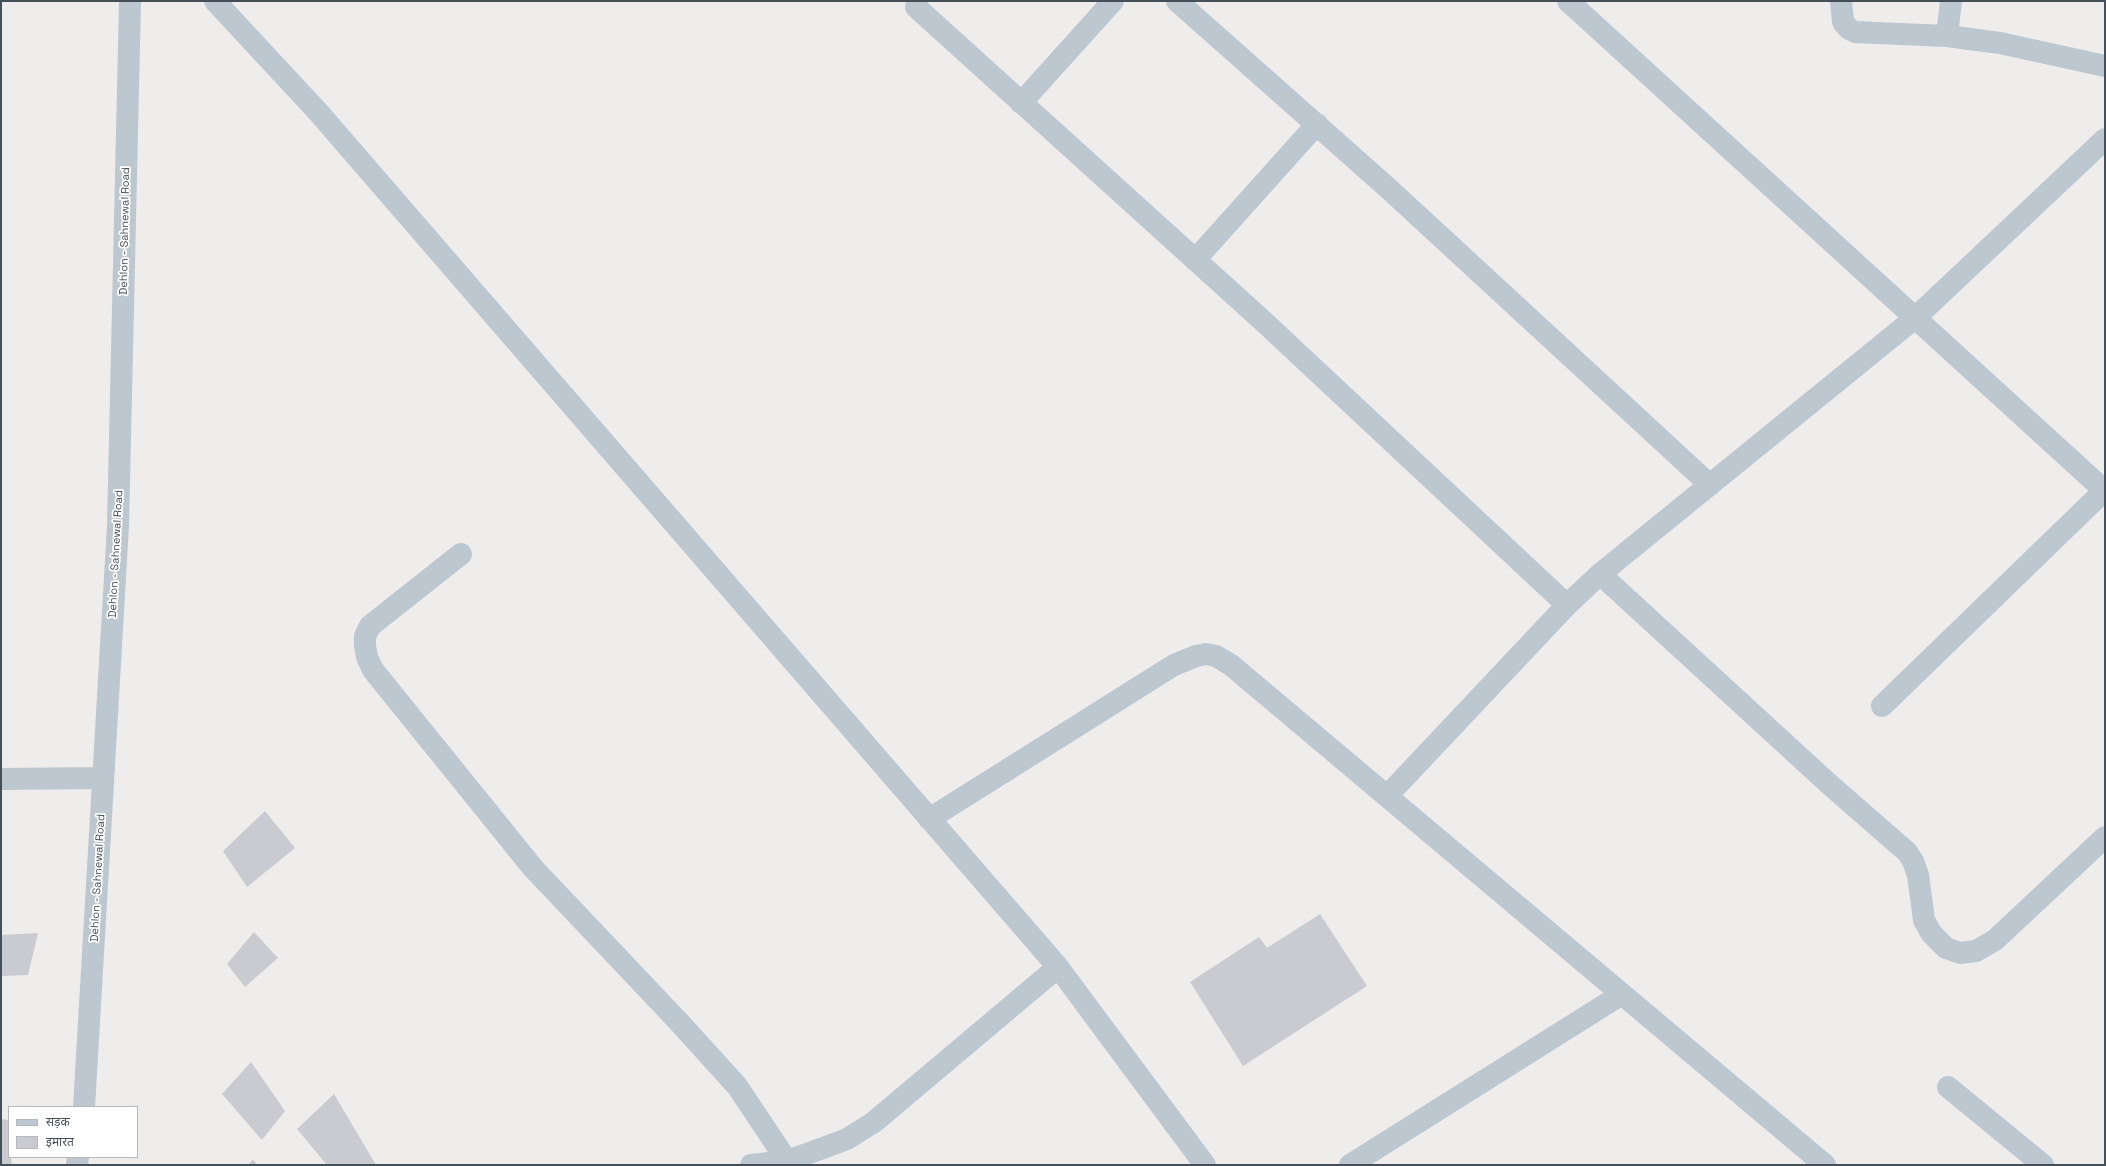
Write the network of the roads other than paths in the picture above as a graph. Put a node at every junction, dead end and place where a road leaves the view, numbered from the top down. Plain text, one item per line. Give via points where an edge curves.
1 (130, 1) edge
2 (215, 1) edge
3 (1113, 1) edge
4 (1177, 1) edge
5 (1568, 1) edge
6 (1842, 1) edge
7 (1950, 1) edge
8 (916, 7) dead end
9 (1947, 36) junction
10 (2105, 66) edge
11 (1021, 103) junction
12 (1317, 124) junction
13 (2105, 139) edge
14 (1195, 260) junction
15 (1915, 318) junction
16 (1710, 485) junction
17 (2105, 491) edge
18 (461, 554) dead end
19 (1600, 574) junction
20 (1566, 605) junction
21 (1882, 706) dead end
22 (103, 778) junction
23 (1, 779) edge
24 (1387, 796) junction
25 (930, 819) junction
26 (2105, 837) edge
27 (1058, 967) junction
28 (1622, 994) junction
29 (1948, 1087) dead end
30 (84, 1106) edge
31 (787, 1163) edge
32 (751, 1165) edge
33 (1205, 1165) edge
34 (1350, 1165) edge
35 (1825, 1165) edge
36 (2043, 1165) edge

1 - 22 street, Dehlon - Sahnewal Road via 118,526
2 - 25 street via 319,113
3 - 11 street
4 - 12 street
5 - 15 street
6 - 9 street via 1843,22 1855,32
7 - 9 street
8 - 11 street
9 - 10 street via 2000,43
11 - 14 street
12 - 14 street
12 - 16 street
13 - 15 street
14 - 20 street
15 - 16 street
15 - 17 street
16 - 19 street
17 - 21 street
18 - 31 street via 370,626 365,636 365,646 373,670 533,868 673,1015 736,1086
19 - 20 street
19 - 26 street via 1907,852 1918,874 1924,920 1931,933 1946,948 1960,953 1976,951 1995,940
20 - 24 street
22 - 23 street
22 - 30 street, Dehlon - Sahnewal Road
24 - 25 street via 1231,665 1216,656 1206,654 1174,665
24 - 28 street
25 - 27 street
27 - 31 street via 874,1122 847,1139
27 - 33 street
28 - 34 street
28 - 35 street
29 - 36 street
31 - 32 street

